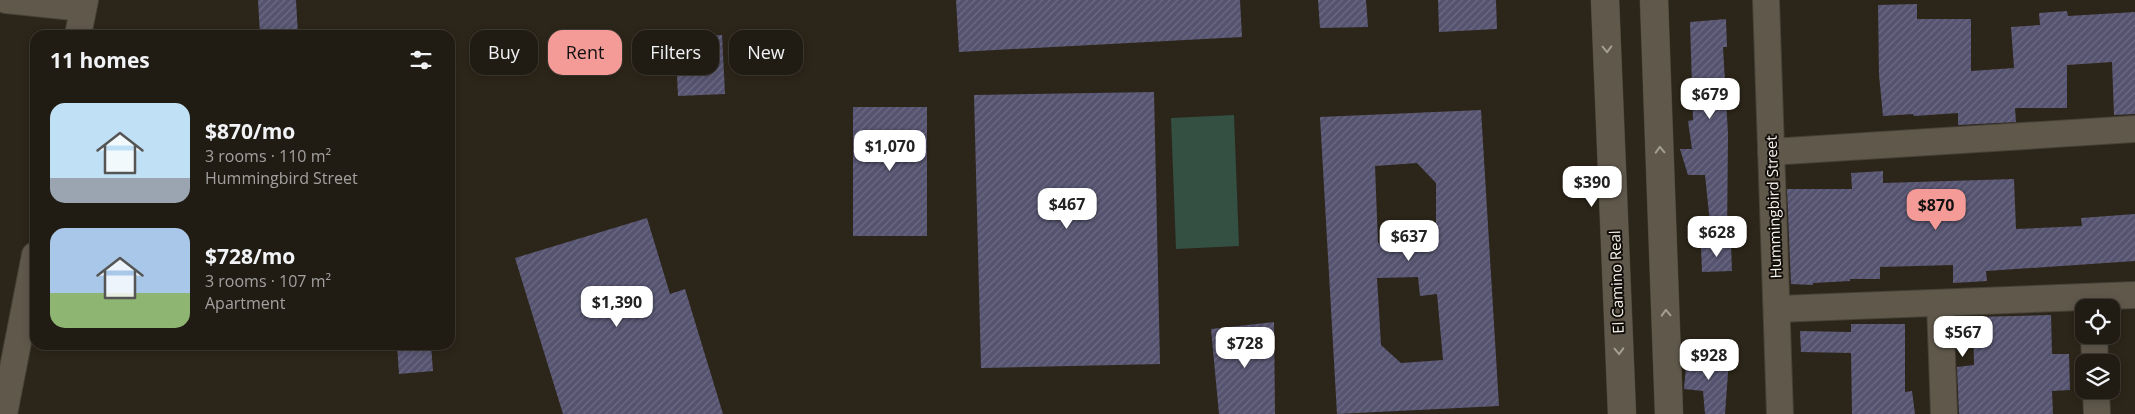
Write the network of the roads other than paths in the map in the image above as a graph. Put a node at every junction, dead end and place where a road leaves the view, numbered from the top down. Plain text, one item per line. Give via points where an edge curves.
1 (6, 0) edge
2 (1605, 0) edge
3 (1654, 0) edge
4 (1766, 0) edge
5 (84, 4) edge
6 (79, 30) edge
7 (2135, 129) edge
8 (1771, 152) junction
9 (30, 281) edge
10 (2135, 295) edge
11 (2106, 299) edge
12 (2075, 301) edge
13 (1940, 303) junction
14 (1777, 309) junction
15 (2096, 399) edge
16 (4, 414) edge
17 (1622, 414) edge
18 (1669, 414) edge
19 (1780, 414) edge
20 (1944, 414) edge
21 (2097, 414) edge

1 - 5 street
2 -> 17 street, El Camino Real
18 -> 3 street
4 - 8 street, Hummingbird Street
5 - 6 street
7 - 8 street
8 - 14 street, Hummingbird Street
9 - 16 street
10 - 11 street
12 - 13 street
13 - 14 street
13 - 20 street
14 - 19 street, Hummingbird Street
15 - 21 street

